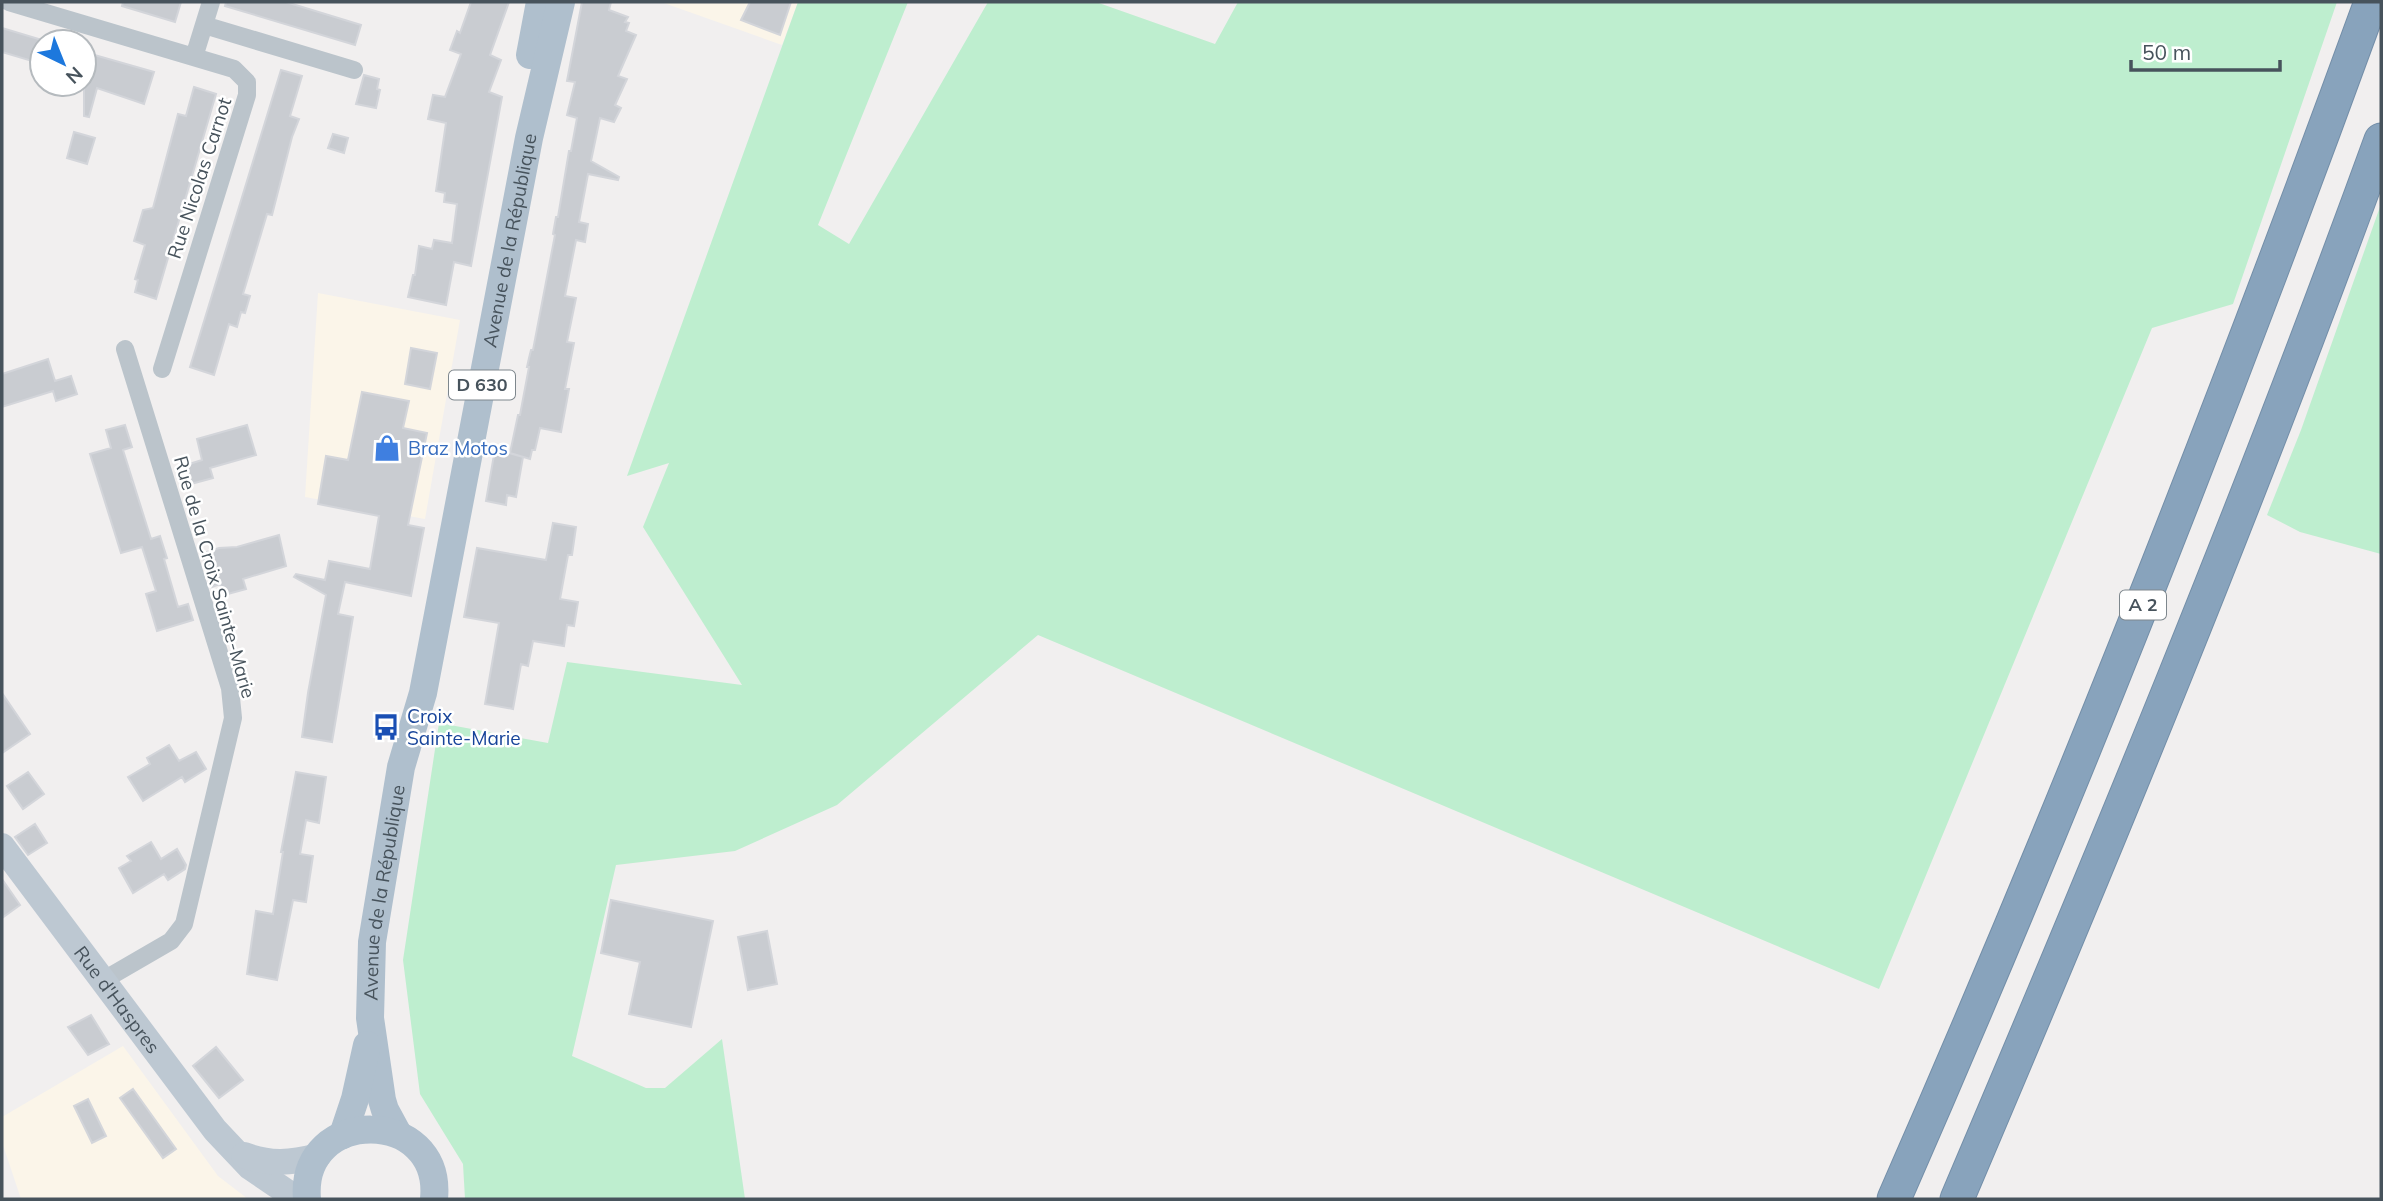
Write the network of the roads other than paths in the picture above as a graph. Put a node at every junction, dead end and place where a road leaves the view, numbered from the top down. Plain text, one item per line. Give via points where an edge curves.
1 (9, 2) edge
2 (211, 2) edge
3 (540, 2) edge
4 (561, 2) edge
5 (2371, 2) edge
6 (204, 25) junction
7 (194, 57) junction
8 (354, 70) dead end
9 (2381, 141) edge
10 (125, 349) dead end
11 (162, 369) dead end
12 (401, 767) junction
13 (2, 846) edge
14 (102, 981) junction
15 (370, 1018) junction
16 (398, 1134) junction
17 (343, 1135) junction
18 (236, 1152) junction
19 (318, 1156) junction
20 (297, 1199) edge
21 (307, 1199) edge
22 (434, 1199) edge
23 (1894, 1199) edge
24 (1957, 1199) edge

1 - 7 street, Rue Nicolas Carnot
2 - 6 street
3 - 12 main road, Avenue de la République / D 630 via 408,688
4 - 12 main road, Avenue de la République / D 630 via 529,138 423,693
5 - 23 highway, A 2 via 2237,366 2125,650
6 - 7 street
6 - 8 street
7 - 11 street, Rue Nicolas Carnot via 239,72 248,88
9 - 24 highway via 2225,553
10 - 14 street, Rue de la Croix Sainte-Marie via 230,688 233,718 184,924 171,941
12 - 15 main road, Avenue de la République / D 630 via 375,920
13 - 14 main road, Rue d'Haspres
14 - 18 main road, Rue d'Haspres via 195,1106
15 - 16 main road, Avenue de la République / D 630 via 382,1100
15 - 17 main road, Avenue de la République / D 630 via 355,1099
16 - 17 main road via 366,1128
16 - 22 main road via 427,1162
17 - 19 main road
18 - 19 main road via 275,1163
18 - 20 main road, Rue d'Haspres
19 - 21 main road via 308,1179

